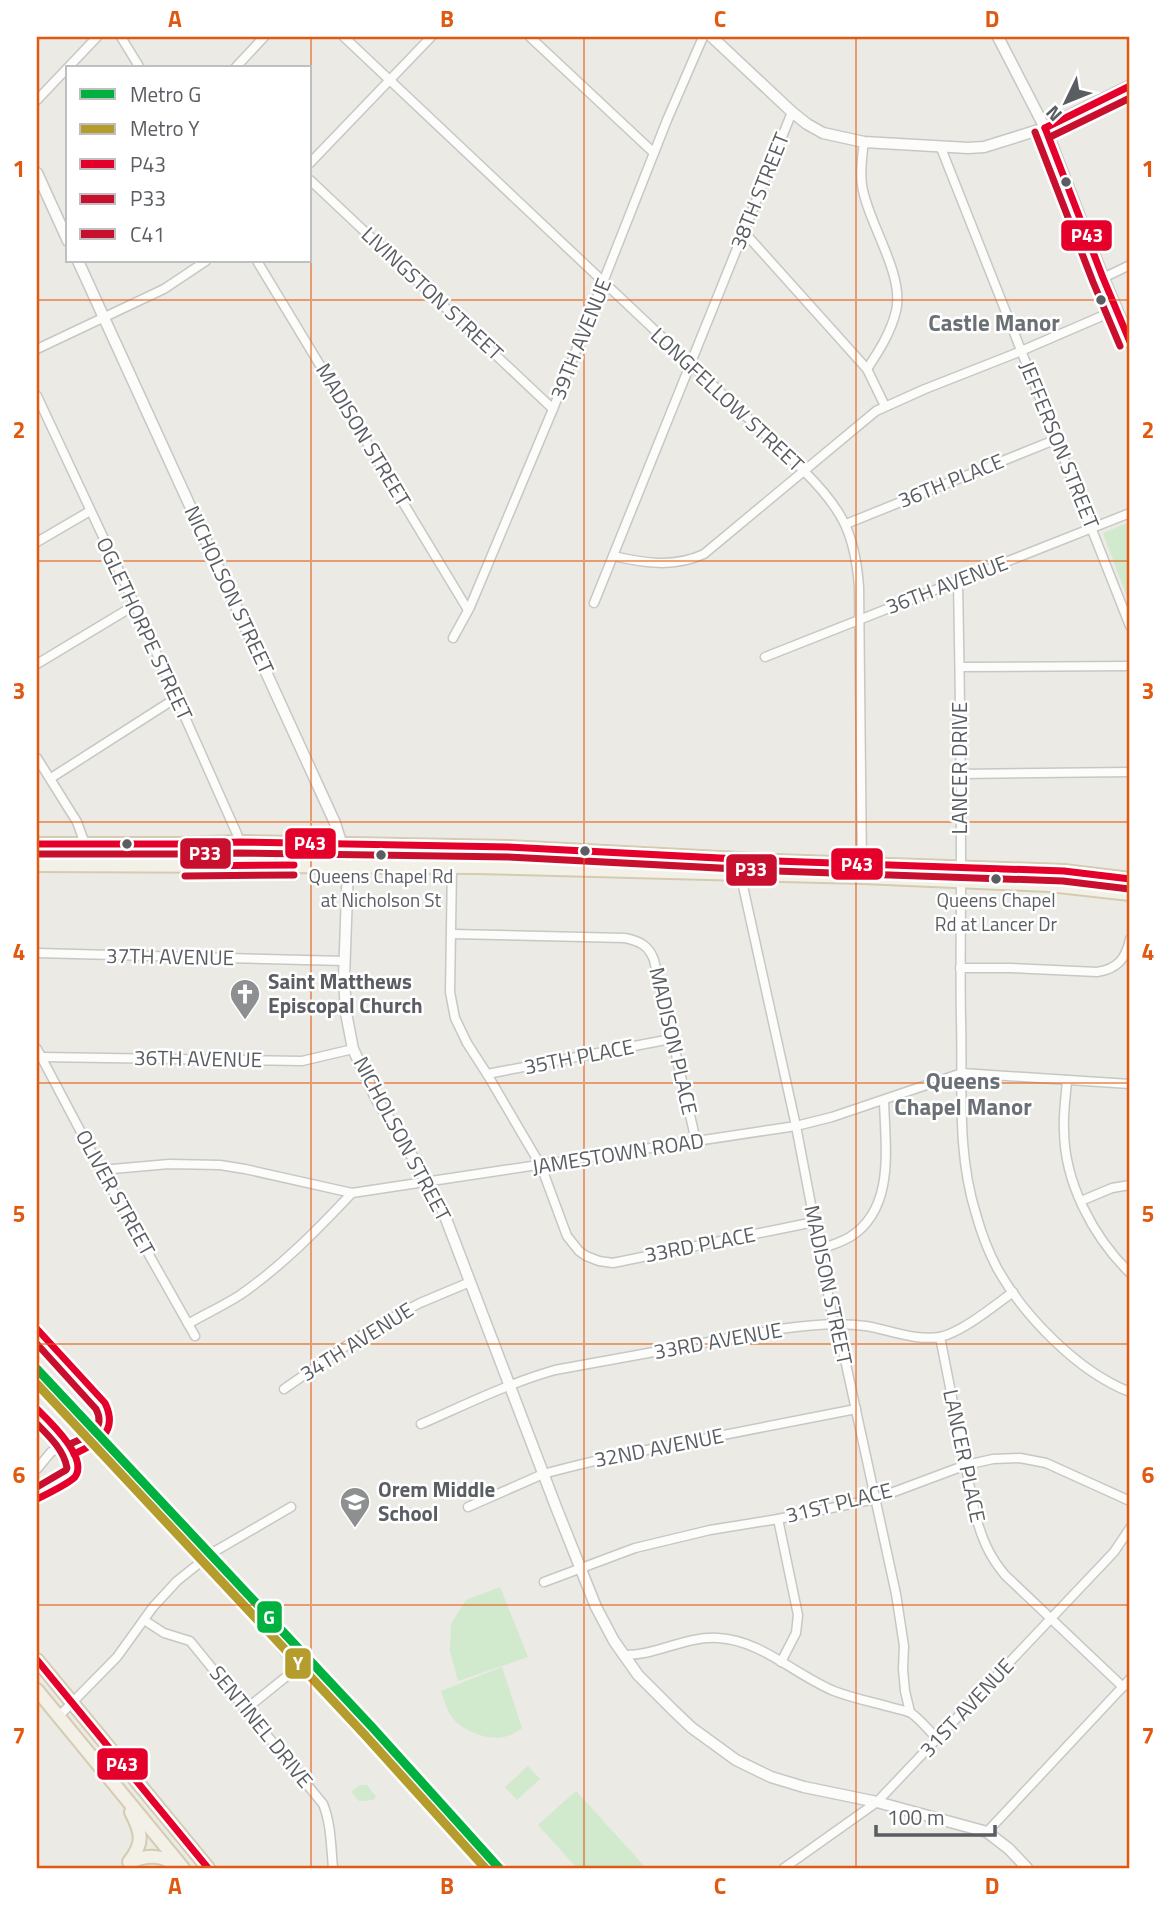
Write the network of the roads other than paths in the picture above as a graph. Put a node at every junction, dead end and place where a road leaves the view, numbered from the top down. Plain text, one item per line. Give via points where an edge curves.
1 (97, 37) edge
2 (121, 37) edge
3 (264, 37) edge
4 (344, 37) edge
5 (431, 37) edge
6 (530, 37) edge
7 (703, 37) edge
8 (712, 37) edge
9 (998, 37) edge
10 (69, 66) edge
11 (139, 66) edge
12 (237, 66) edge
13 (66, 70) edge
14 (390, 80) junction
15 (1130, 86) edge
16 (37, 100) edge
17 (792, 112) junction
18 (1045, 128) junction
19 (864, 142) junction
20 (941, 148) junction
21 (654, 153) junction
22 (312, 161) edge
23 (37, 173) edge
24 (312, 182) edge
25 (744, 232) junction
26 (66, 237) edge
27 (78, 262) edge
28 (204, 262) edge
29 (258, 262) edge
30 (1130, 265) edge
31 (1103, 278) junction
32 (604, 283) junction
33 (1116, 310) junction
34 (104, 317) junction
35 (1130, 342) edge
36 (37, 349) edge
37 (1021, 351) junction
38 (690, 364) junction
39 (867, 369) junction
40 (37, 396) edge
41 (885, 406) junction
42 (553, 408) junction
43 (1057, 439) junction
44 (804, 471) junction
45 (90, 511) junction
46 (1130, 513) edge
47 (846, 524) junction
48 (1091, 528) junction
49 (37, 542) edge
50 (613, 556) junction
51 (958, 581) junction
52 (594, 603) dead end
53 (135, 605) junction
54 (468, 610) junction
55 (860, 619) junction
56 (1130, 626) edge
57 (453, 638) dead end
58 (765, 657) dead end
59 (37, 664) edge
60 (1130, 666) edge
61 (960, 667) junction
62 (176, 698) junction
63 (37, 758) edge
64 (1130, 772) edge
65 (960, 774) junction
66 (51, 778) junction
67 (240, 842) junction
68 (37, 844) edge
69 (85, 844) junction
70 (343, 845) junction
71 (737, 859) junction
72 (37, 865) edge
73 (68, 865) junction
74 (348, 865) junction
75 (245, 866) junction
76 (452, 866) junction
77 (961, 867) junction
78 (862, 870) junction
79 (741, 875) junction
80 (1130, 880) edge
81 (961, 882) junction
82 (1130, 894) edge
83 (452, 934) junction
84 (1130, 939) edge
85 (37, 953) edge
86 (345, 961) junction
87 (960, 968) junction
88 (671, 1039) junction
89 (353, 1049) junction
90 (39, 1053) edge
91 (962, 1073) junction
92 (487, 1074) junction
93 (1066, 1080) junction
94 (1130, 1084) edge
95 (884, 1100) junction
96 (796, 1126) junction
97 (696, 1141) junction
98 (541, 1166) junction
99 (101, 1170) junction
100 (427, 1183) junction
101 (1130, 1185) edge
102 (352, 1194) junction
103 (1081, 1201) junction
104 (814, 1222) junction
105 (820, 1249) junction
106 (1130, 1273) edge
107 (470, 1282) junction
108 (1013, 1292) junction
109 (188, 1324) junction
110 (835, 1325) junction
111 (195, 1336) dead end
112 (940, 1337) junction
113 (509, 1386) junction
114 (284, 1389) dead end
115 (1130, 1392) edge
116 (856, 1409) junction
117 (421, 1424) dead end
118 (966, 1465) junction
119 (37, 1469) edge
120 (543, 1474) junction
121 (37, 1499) edge
122 (875, 1499) junction
123 (1130, 1501) edge
124 (291, 1507) dead end
125 (468, 1507) dead end
126 (778, 1519) junction
127 (1130, 1528) edge
128 (205, 1557) junction
129 (580, 1567) junction
130 (544, 1582) dead end
131 (1051, 1618) junction
132 (144, 1620) junction
133 (623, 1655) junction
134 (37, 1660) edge
135 (781, 1662) junction
136 (1130, 1679) edge
137 (1123, 1687) junction
138 (37, 1690) edge
139 (72, 1703) junction
140 (246, 1709) junction
141 (910, 1712) junction
142 (58, 1717) junction
143 (938, 1739) junction
144 (111, 1780) junction
145 (877, 1802) junction
146 (987, 1832) junction
147 (126, 1865) edge
148 (182, 1868) edge
149 (208, 1868) edge
150 (333, 1868) edge
151 (784, 1868) edge
152 (1027, 1868) edge

1 - 10 street
2 - 11 street
3 - 12 street
4 - 14 street, LONGFELLOW STREET
5 - 14 street
6 - 21 street
7 - 21 street, 39TH AVENUE
8 - 17 street
9 - 18 street
13 - 16 street
14 - 22 street
14 - 32 street, LONGFELLOW STREET
15 - 18 main road, 38TH STREET
17 - 19 street, 38TH STREET via 823,133
17 - 25 street, 38TH STREET
18 - 20 street, 38TH STREET via 984,147
18 - 31 main road
19 - 20 street, 38TH STREET
19 - 39 street via 862,186 897,294 889,331
20 - 37 street, JEFFERSON STREET
21 - 32 street, 39TH AVENUE
23 - 26 street
24 - 42 street, LIVINGSTON STREET
25 - 38 street, 38TH STREET
25 - 39 street
27 - 34 street, NICHOLSON STREET
28 - 34 street via 164,289
29 - 54 street, MADISON STREET
30 - 31 street
31 - 33 main road
32 - 38 street, LONGFELLOW STREET
32 - 42 street, 39TH AVENUE
33 - 35 main road
33 - 37 street
34 - 36 street
34 - 70 street, NICHOLSON STREET
37 - 41 street
37 - 43 street, JEFFERSON STREET
38 - 44 street, LONGFELLOW STREET
38 - 50 street, 38TH STREET
39 - 41 street
40 - 45 street, OGLETHORPE STREET
41 - 44 street
42 - 54 street, 39TH AVENUE
43 - 47 street, 36TH PLACE
43 - 48 street, JEFFERSON STREET
44 - 47 street, LONGFELLOW STREET
44 - 50 street via 717,545 693,559 667,564
45 - 49 street
45 - 53 street, OGLETHORPE STREET
46 - 48 street, 36TH AVENUE
47 - 55 street, LONGFELLOW STREET via 858,566
48 - 51 street, 36TH AVENUE
48 - 56 street, JEFFERSON STREET
50 - 52 street, 38TH STREET
51 - 55 street, 36TH AVENUE
51 - 61 street, LANCER DRIVE
53 - 59 street
53 - 62 street, OGLETHORPE STREET
54 - 57 street, 39TH AVENUE
55 - 58 street, 36TH AVENUE
55 - 78 street, LONGFELLOW STREET
60 - 61 street
61 - 65 street, LANCER DRIVE
62 - 66 street
62 - 67 street, OGLETHORPE STREET
63 - 66 street
64 - 65 street
65 - 77 street, LANCER DRIVE
66 - 69 street
67 - 69 main road
67 - 70 main road
67 - 75 street, OGLETHORPE STREET
68 - 69 main road
69 - 73 street
70 - 71 main road via 508,847
70 - 74 street, NICHOLSON STREET
71 - 78 main road
71 - 79 street, MADISON STREET
72 - 73 main road
73 - 75 main road
74 - 75 main road
74 - 76 main road
74 - 86 street, NICHOLSON STREET
76 - 79 main road
76 - 83 street
77 - 78 main road
77 - 80 main road via 1064,871
77 - 81 street, LANCER DRIVE
78 - 79 main road
78 - 81 main road
79 - 96 street, MADISON STREET
81 - 82 main road
81 - 87 street, LANCER DRIVE
83 - 88 street, MADISON PLACE via 634,940 650,951 654,960
83 - 92 street via 450,992 455,1018
84 - 87 street via 1121,962 1097,972
85 - 86 street, 37TH AVENUE
86 - 89 street, NICHOLSON STREET via 346,1013
87 - 91 street, LANCER DRIVE
88 - 92 street, 35TH PLACE
88 - 97 street, MADISON PLACE
89 - 90 street, 36TH AVENUE via 302,1061
89 - 100 street, NICHOLSON STREET via 377,1100
90 - 99 street, OLIVER STREET
91 - 93 street, JAMESTOWN ROAD
91 - 95 street, JAMESTOWN ROAD
91 - 108 street, LANCER DRIVE via 962,1144 969,1191 990,1254
92 - 98 street
93 - 94 street, JAMESTOWN ROAD
93 - 103 street via 1063,1130
95 - 96 street, JAMESTOWN ROAD
95 - 105 street via 885,1164 879,1202 855,1233
96 - 97 street, JAMESTOWN ROAD
96 - 104 street, MADISON STREET
97 - 98 street, JAMESTOWN ROAD
98 - 100 street, JAMESTOWN ROAD
98 - 104 street, 33RD PLACE via 567,1236 579,1251 599,1261 613,1263
99 - 102 street, JAMESTOWN ROAD via 220,1165
99 - 109 street, OLIVER STREET
100 - 102 street, JAMESTOWN ROAD
100 - 107 street, NICHOLSON STREET
101 - 103 street
102 - 109 street via 274,1268 239,1295
103 - 106 street via 1098,1236
104 - 105 street, MADISON STREET
105 - 110 street, MADISON STREET
107 - 113 street, NICHOLSON STREET
107 - 114 street, 34TH AVENUE via 369,1330
108 - 112 street
108 - 115 street, LANCER DRIVE via 1033,1319 1082,1364
109 - 111 street, OLIVER STREET
110 - 112 street, 33RD AVENUE
110 - 113 street, 33RD AVENUE via 699,1343 555,1370
110 - 116 street, MADISON STREET
112 - 118 street, LANCER PLACE
113 - 117 street, 33RD AVENUE
113 - 120 street, NICHOLSON STREET
116 - 120 street, 32ND AVENUE
116 - 122 street, MADISON STREET
118 - 122 street, 31ST PLACE
118 - 123 street, 31ST PLACE via 1006,1458 1033,1460
118 - 131 street, LANCER PLACE via 980,1533 990,1555
119 - 121 street via 51,1452 64,1447 74,1454 79,1466 76,1475
120 - 125 street, 32ND AVENUE
120 - 129 street, NICHOLSON STREET
122 - 126 street, 31ST PLACE
122 - 141 street, MADISON STREET via 896,1594
124 - 128 street
126 - 129 street, 31ST PLACE via 635,1548
126 - 135 street via 799,1615 796,1633
127 - 131 street, 31ST AVENUE via 1114,1552
128 - 132 street
128 - 140 street via 295,1667
129 - 130 street, 31ST PLACE
129 - 133 street, NICHOLSON STREET
131 - 137 street, LANCER PLACE
131 - 143 street, 31ST AVENUE
132 - 139 street via 117,1657
132 - 140 street, SENTINEL DRIVE via 164,1633 190,1641
133 - 135 street via 688,1640 722,1638
133 - 145 street, NICHOLSON STREET via 685,1722 736,1759 771,1777
134 - 139 main road
135 - 141 street via 836,1692
136 - 137 street
137 - 146 street
138 - 142 main road
139 - 142 street
139 - 149 main road
140 - 150 street, SENTINEL DRIVE via 323,1804
141 - 143 street
142 - 144 main road
143 - 145 street, 31ST AVENUE
144 - 147 main road via 141,1838
144 - 148 main road
145 - 146 street, NICHOLSON STREET
145 - 151 street, 31ST AVENUE
146 - 152 street, NICHOLSON STREET
147 - 148 main road via 148,1856

